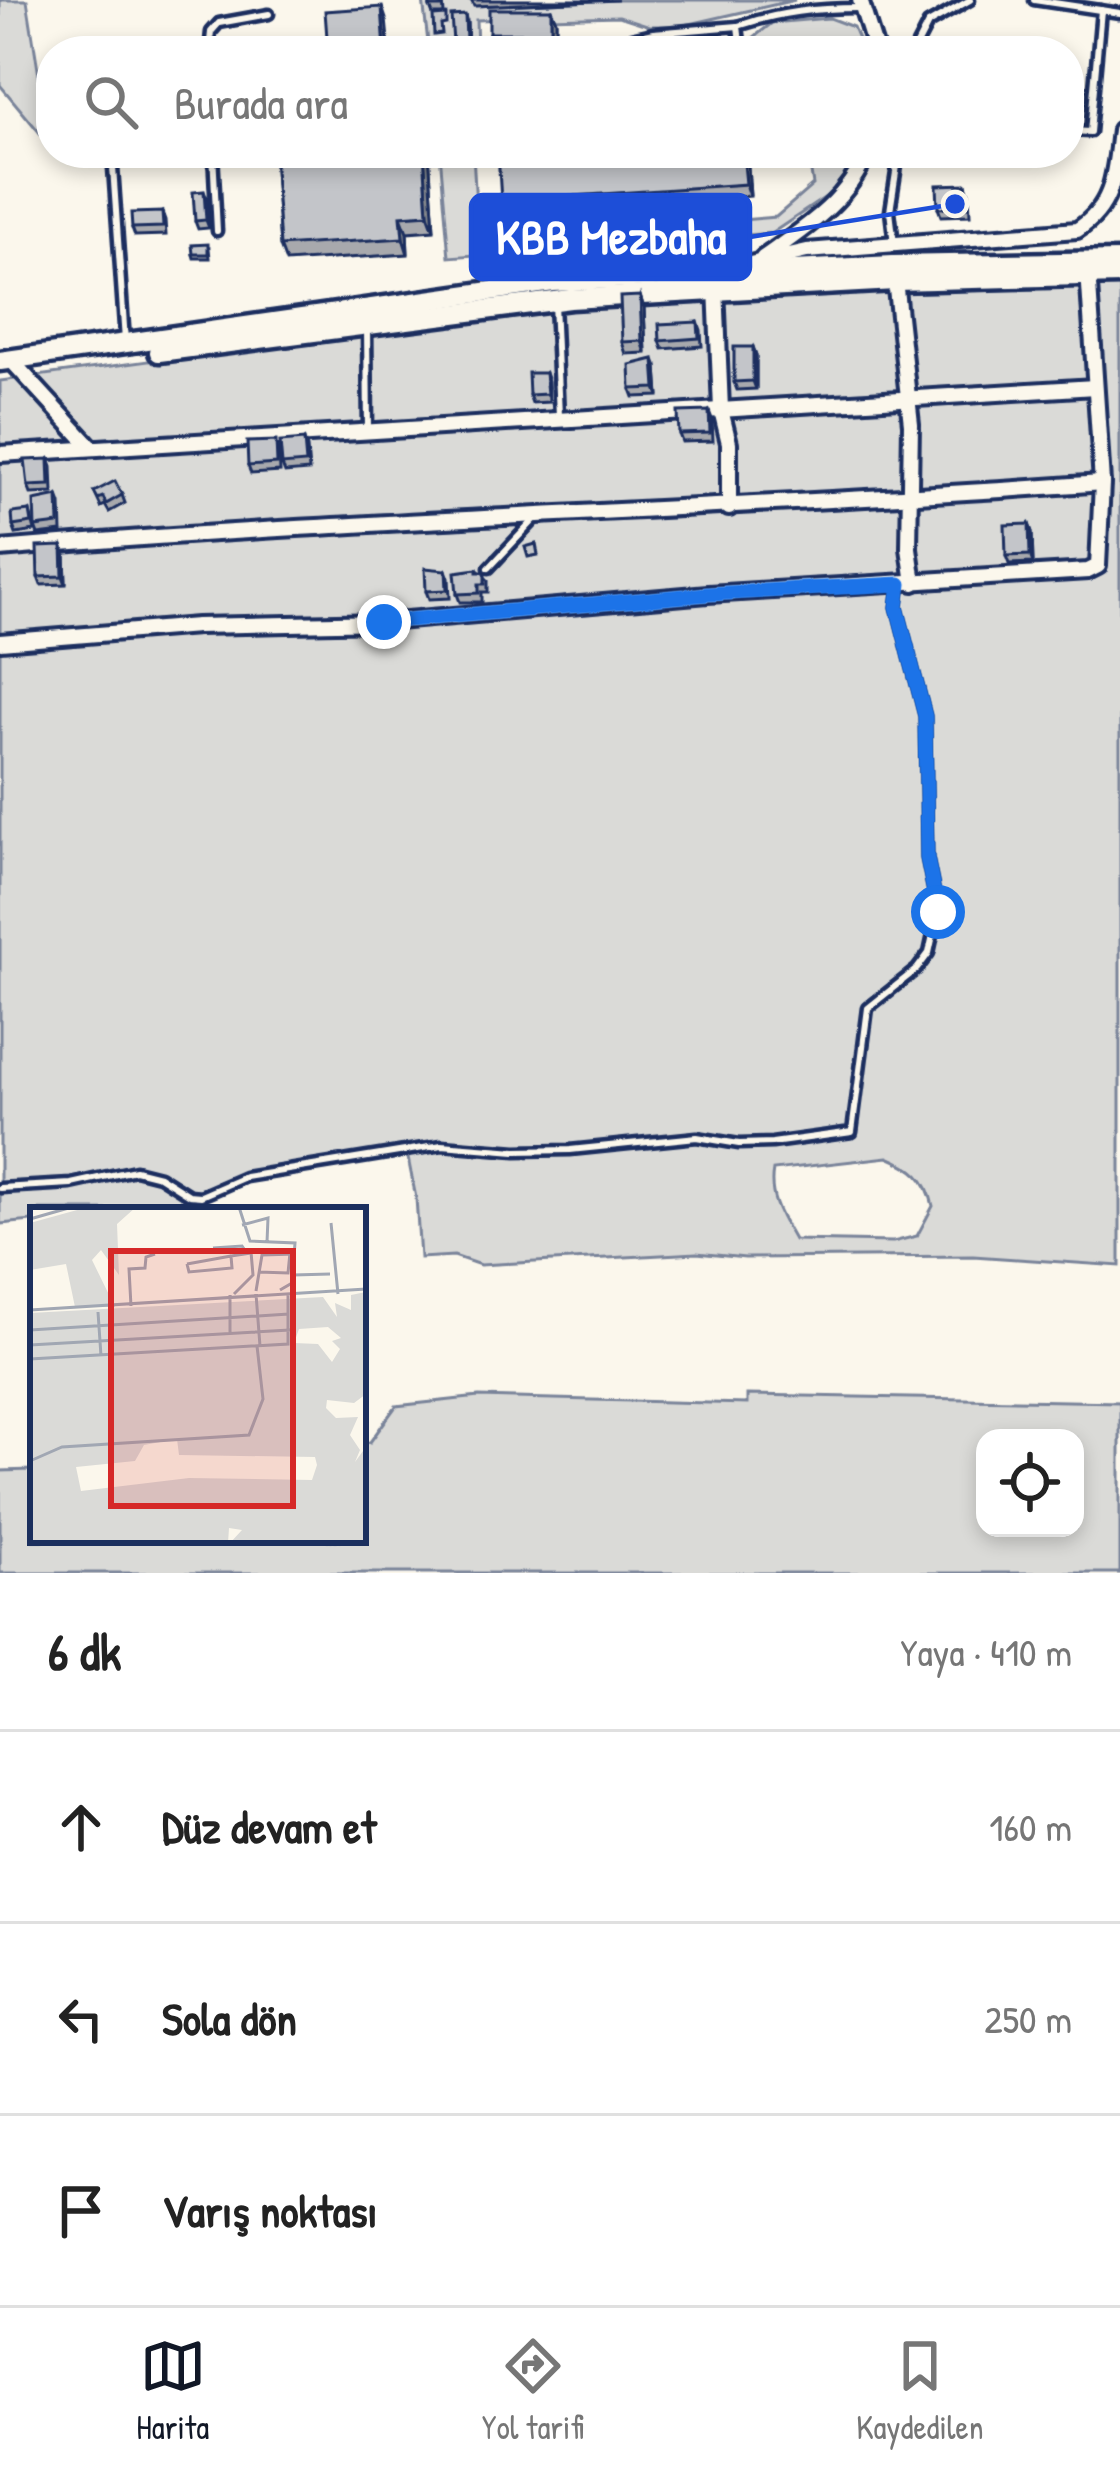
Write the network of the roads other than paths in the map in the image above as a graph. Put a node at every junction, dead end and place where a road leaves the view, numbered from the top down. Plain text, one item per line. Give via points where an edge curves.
1 (970, 0) edge
2 (1034, 0) edge
3 (838, 4) edge
4 (861, 4) edge
5 (1101, 10) junction
6 (1120, 13) edge
7 (269, 14) dead end
8 (738, 26) junction
9 (211, 36) edge
10 (640, 36) edge
11 (739, 36) edge
12 (871, 36) edge
13 (922, 36) edge
14 (1084, 131) edge
15 (1119, 140) edge
16 (113, 168) edge
17 (214, 168) edge
18 (860, 168) edge
19 (897, 168) edge
20 (218, 231) dead end
21 (894, 244) junction
22 (759, 260) junction
23 (1120, 261) edge
24 (1088, 268) junction
25 (894, 273) junction
26 (1120, 275) edge
27 (716, 281) junction
28 (553, 291) junction
29 (367, 317) junction
30 (125, 344) junction
31 (8, 366) edge
32 (1095, 388) junction
33 (909, 398) junction
34 (721, 410) junction
35 (560, 420) junction
36 (368, 432) junction
37 (92, 447) junction
38 (0, 454) edge
39 (1102, 483) junction
40 (909, 497) junction
41 (729, 508) junction
42 (537, 517) junction
43 (0, 549) edge
44 (489, 568) edge
45 (907, 583) junction
46 (0, 642) edge
47 (0, 1188) edge

1 - 13 lane
2 - 5 lane
3 - 4 lane
3 - 8 lane
4 - 12 street
5 - 6 lane
5 - 14 lane
7 - 9 lane via 219,23
8 - 10 lane
8 - 11 lane
15 - 21 street via 1112,192 1097,218 1077,230
16 - 30 lane
17 - 20 lane
18 - 22 street via 813,223
19 - 21 lane
21 - 22 street
22 - 27 street
23 - 24 main road
24 - 25 main road
24 - 26 main road
24 - 32 street
25 - 27 main road
25 - 33 street
27 - 28 main road
27 - 34 street
28 - 29 main road
28 - 35 lane
29 - 30 main road
29 - 31 main road
29 - 36 lane
30 - 31 main road
31 - 37 street
32 - 33 street
32 - 39 street
33 - 34 street
33 - 40 street
34 - 35 street
34 - 41 street
35 - 36 street
36 - 37 street
37 - 38 street
39 - 40 street
39 - 45 street via 1098,566 1088,572
40 - 41 street
40 - 45 street
41 - 42 street
42 - 43 street
42 - 44 lane
45 - 46 street
45 - 47 lane via 897,607 925,716 927,858 938,912 929,953 868,1008 852,1132 570,1150 442,1145 245,1178 201,1196 135,1170

